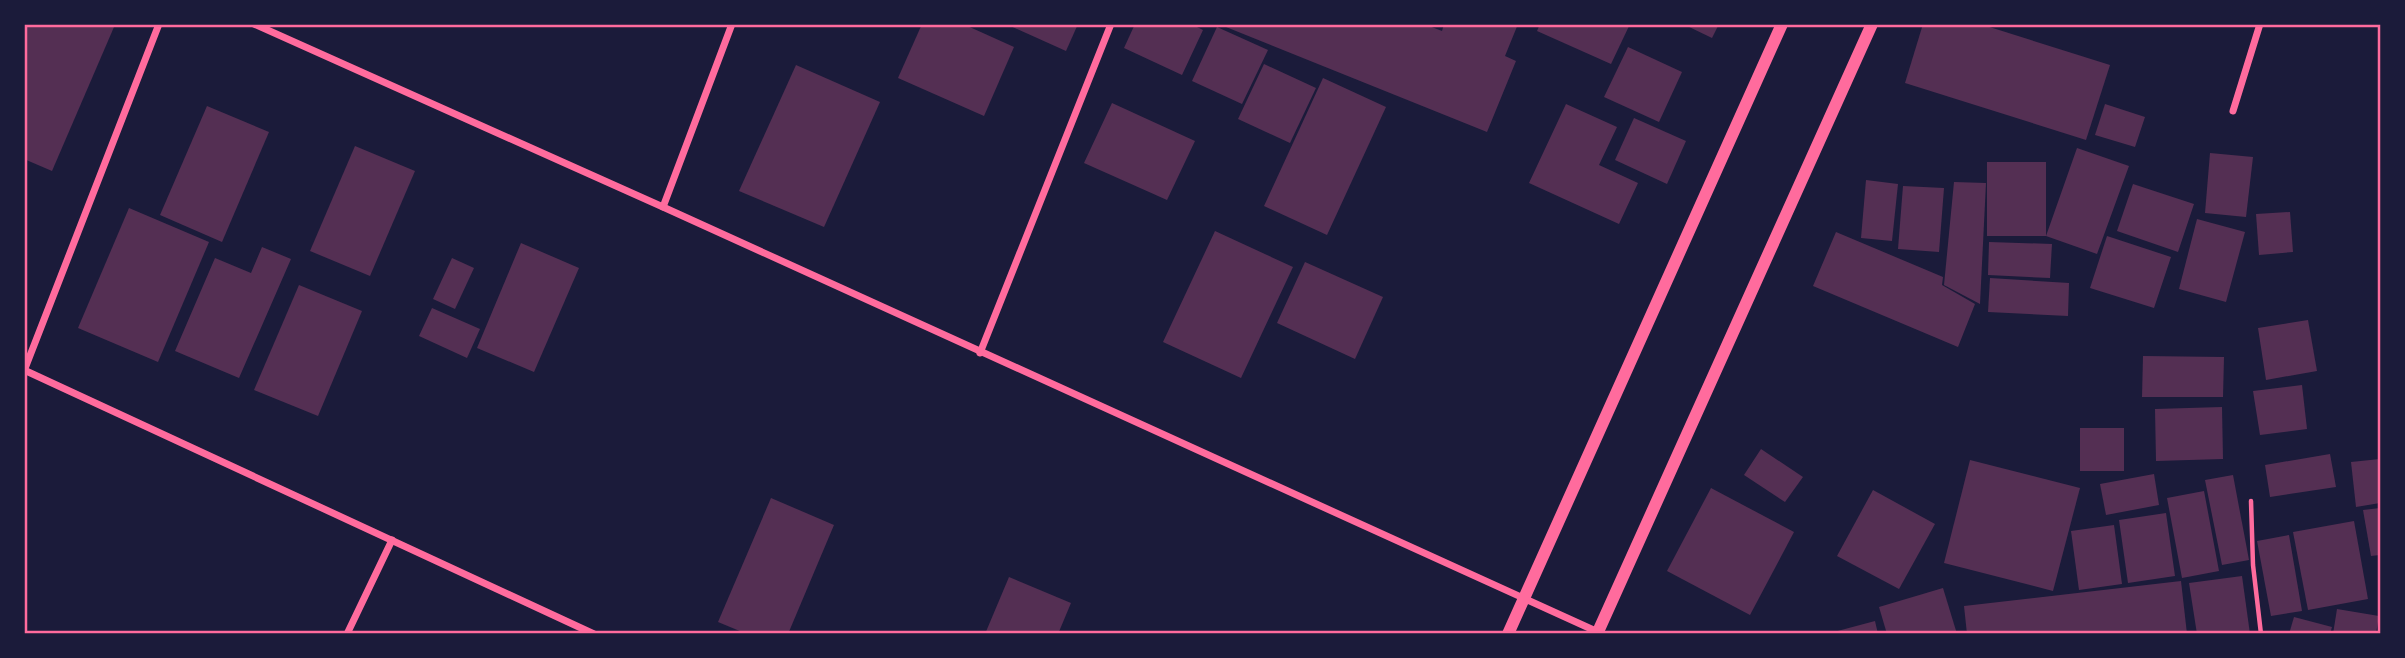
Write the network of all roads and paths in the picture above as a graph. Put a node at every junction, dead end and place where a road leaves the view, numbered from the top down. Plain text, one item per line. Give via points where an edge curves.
1 (159, 24) edge
2 (254, 24) edge
3 (732, 24) edge
4 (1111, 24) edge
5 (1782, 24) edge
6 (1872, 24) edge
7 (2260, 24) edge
8 (2233, 111) dead end
9 (663, 207) junction
10 (980, 353) junction
11 (25, 370) edge
12 (2251, 501) dead end
13 (392, 540) junction
14 (1524, 597) junction
15 (1599, 633) edge
16 (347, 634) edge
17 (594, 634) edge
18 (1508, 634) edge
19 (2262, 634) edge

1 - 11 street
2 - 9 street
3 - 9 street
4 - 10 street
5 - 14 street
6 - 15 street
7 - 8 street
9 - 10 street
10 - 14 street
11 - 13 street
12 - 19 path
13 - 16 street
13 - 17 street
14 - 15 street
14 - 18 street

